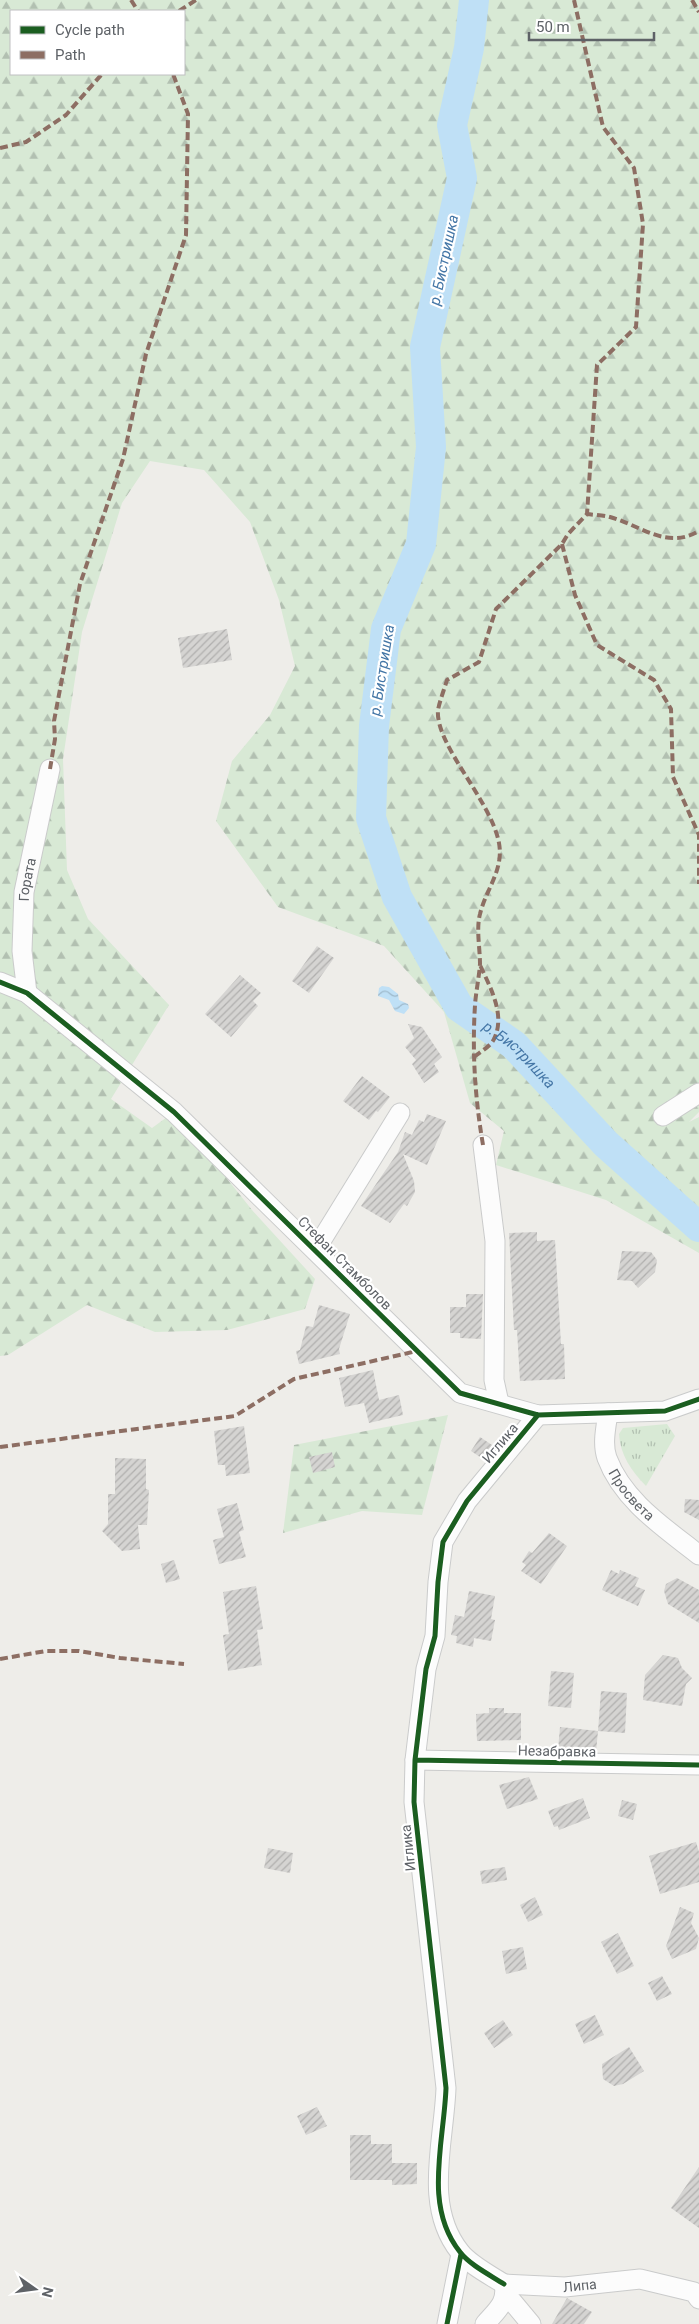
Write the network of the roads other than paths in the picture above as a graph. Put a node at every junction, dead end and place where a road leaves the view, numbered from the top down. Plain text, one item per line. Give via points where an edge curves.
1 (50, 769) dead end
2 (0, 982) edge
3 (26, 993) junction
4 (699, 1093) edge
5 (400, 1114) dead end
6 (663, 1116) dead end
7 (483, 1145) dead end
8 (316, 1249) junction
9 (699, 1399) edge
10 (499, 1404) junction
11 (608, 1413) junction
12 (538, 1414) junction
13 (699, 1554) edge
14 (415, 1760) junction
15 (699, 1765) edge
16 (461, 2254) junction
17 (505, 2289) junction
18 (699, 2299) edge
19 (447, 2324) edge
20 (485, 2324) edge
21 (531, 2324) edge

1 - 3 street, Гората via 24,892 22,951
2 - 3 street, Стефан Стамболов
3 - 8 street, Стефан Стамболов via 174,1112
4 - 6 street
5 - 8 street
7 - 10 street via 496,1242 494,1380
8 - 10 street, Стефан Стамболов via 460,1393
9 - 11 street, Стефан Стамболов via 664,1412
10 - 12 street, Стефан Стамболов
11 - 12 street, Стефан Стамболов
11 - 13 street, Просвета via 605,1434 607,1458 622,1486 649,1515
12 - 14 street, Иглика via 467,1501 443,1542 435,1636 426,1669
14 - 15 street, Незабравка
14 - 16 street, Иглика via 414,1802 446,2088 438,2201 445,2229
16 - 17 street, Иглика
16 - 19 street
17 - 18 street, Липа via 640,2279 694,2292
17 - 20 street via 502,2306
17 - 21 street, Иглика

